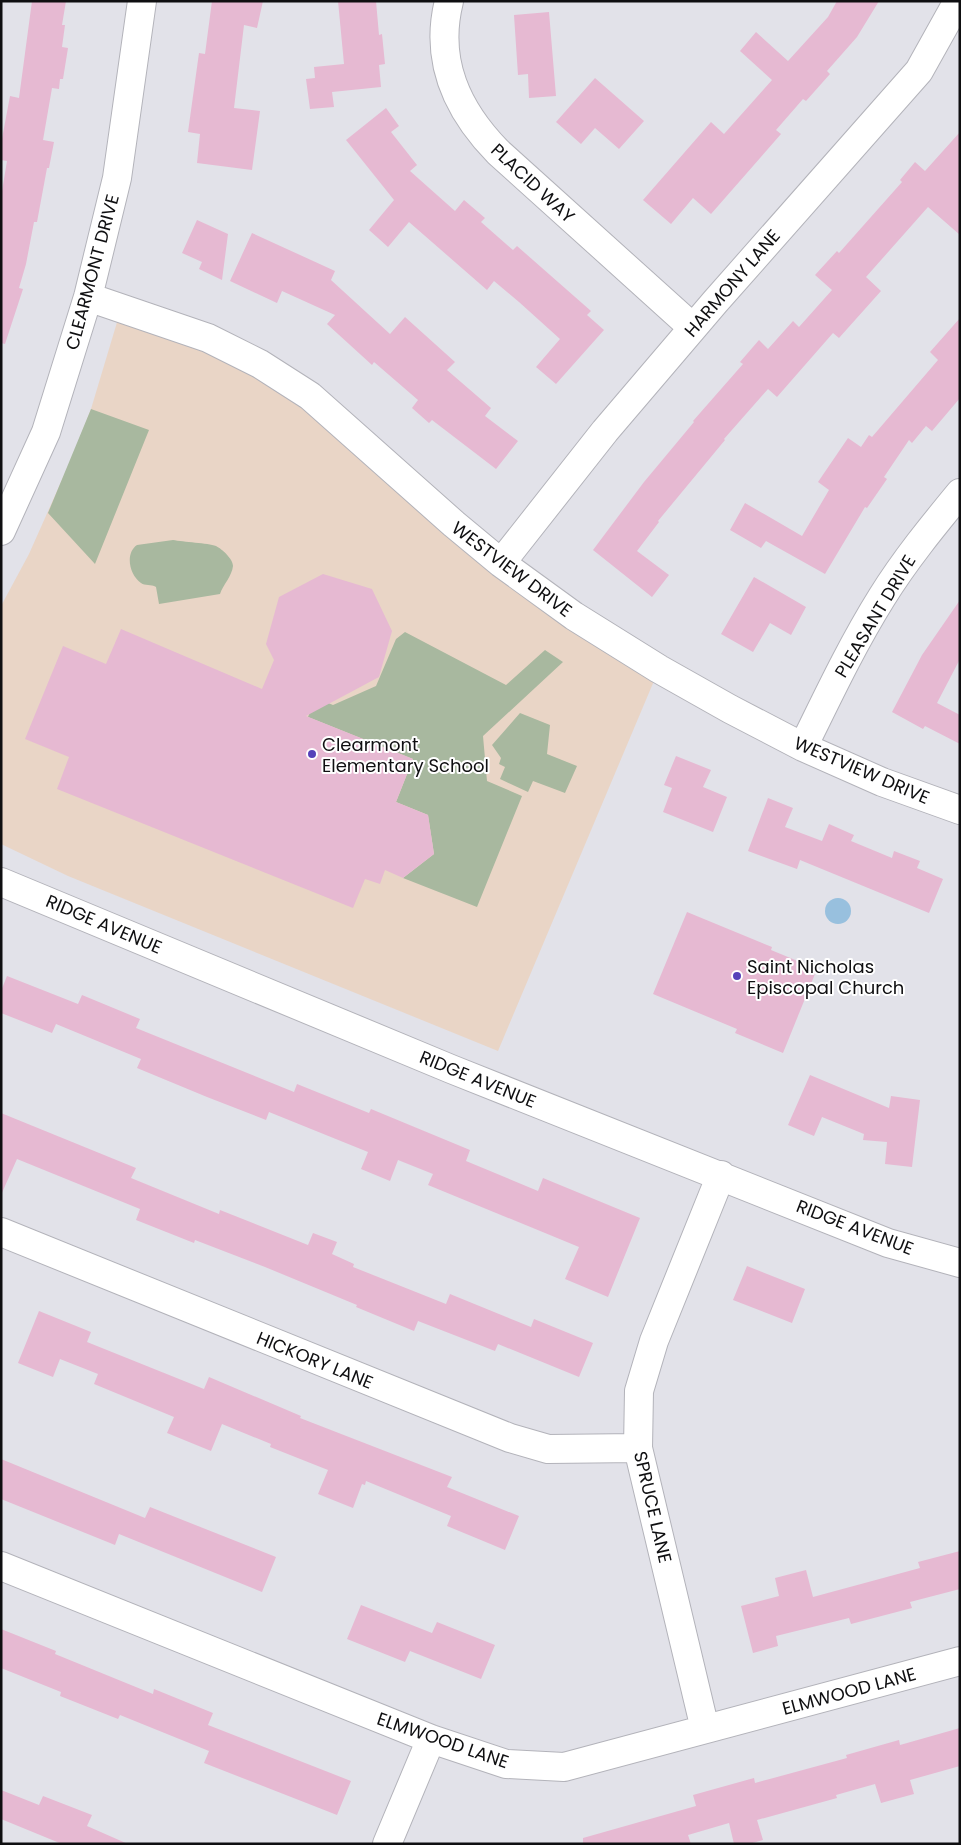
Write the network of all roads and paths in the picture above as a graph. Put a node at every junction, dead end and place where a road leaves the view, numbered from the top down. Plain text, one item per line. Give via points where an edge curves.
1 (142, 1) edge
2 (449, 1) edge
3 (958, 1) edge
4 (88, 297) junction
5 (692, 327) junction
6 (960, 493) edge
7 (1, 531) edge
8 (501, 563) junction
9 (803, 747) junction
10 (960, 810) edge
11 (1, 882) edge
12 (721, 1175) junction
13 (1, 1232) edge
14 (960, 1263) edge
15 (638, 1448) junction
16 (1, 1566) edge
17 (960, 1661) edge
18 (705, 1729) junction
19 (431, 1739) junction
20 (387, 1844) edge

1 - 4 street, CLEARMONT DRIVE via 117,178
2 - 5 street, PLACID WAY via 444,48 448,72 466,114 480,133
3 - 5 street, HARMONY LANE via 919,71
4 - 7 street, CLEARMONT DRIVE via 46,432
4 - 8 street, WESTVIEW DRIVE via 208,338 260,364 310,396
5 - 8 street, HARMONY LANE via 604,431
6 - 9 street, PLEASANT DRIVE via 923,537 882,596
8 - 9 street, WESTVIEW DRIVE via 574,616 659,669
9 - 10 street, WESTVIEW DRIVE via 882,782
11 - 12 street, RIDGE AVENUE via 451,1069
12 - 14 street, RIDGE AVENUE via 888,1243
12 - 15 street, SPRUCE LANE via 654,1341 639,1391
13 - 15 street, HICKORY LANE via 510,1438 548,1449
15 - 18 street, SPRUCE LANE
16 - 19 street, ELMWOOD LANE
17 - 18 street, ELMWOOD LANE
18 - 19 street, ELMWOOD LANE via 564,1767 506,1764
19 - 20 street

